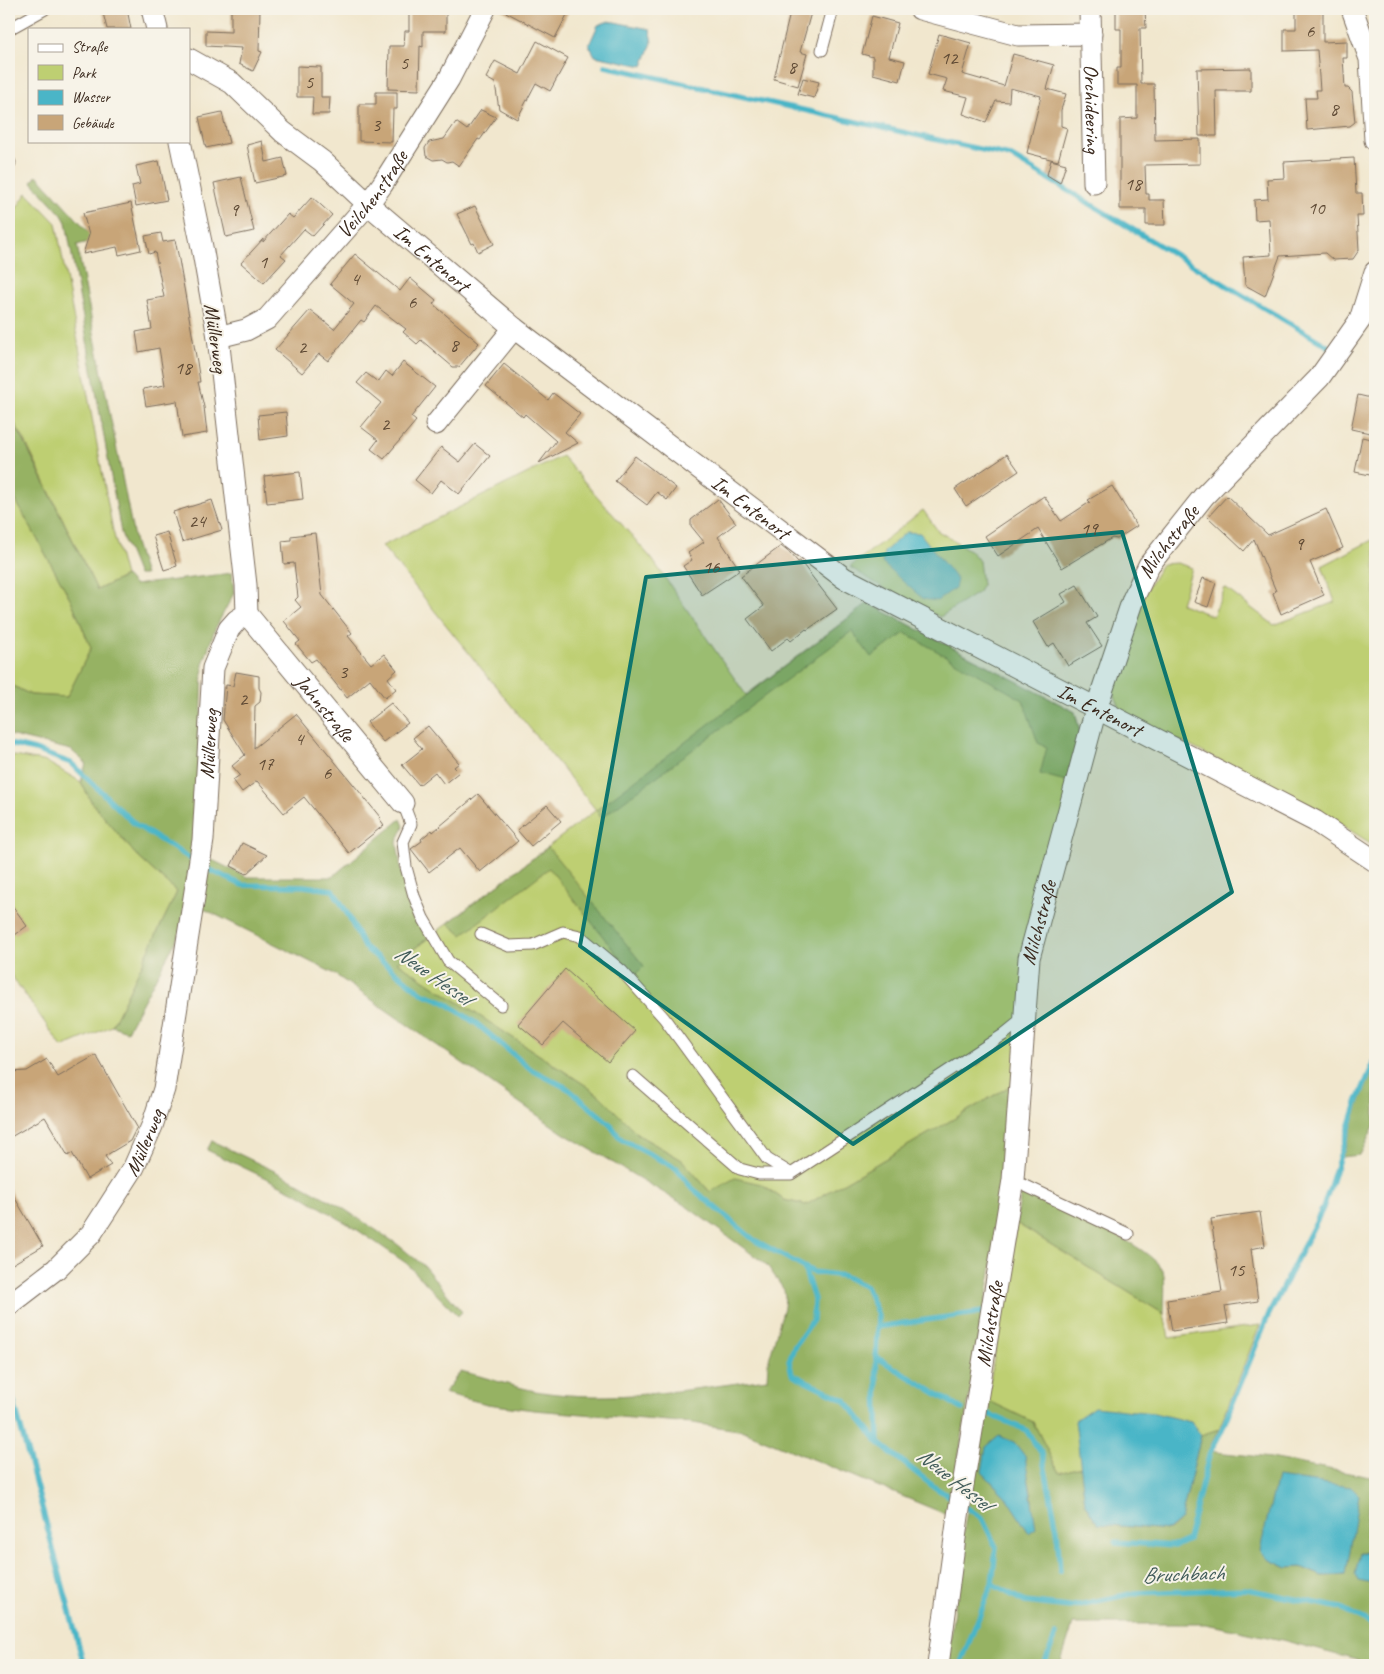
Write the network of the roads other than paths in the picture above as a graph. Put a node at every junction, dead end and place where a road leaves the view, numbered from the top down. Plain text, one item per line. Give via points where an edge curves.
1 (45, 9) edge
2 (152, 9) edge
3 (485, 9) edge
4 (833, 9) edge
5 (920, 9) edge
6 (1090, 9) edge
7 (1352, 9) edge
8 (157, 28) edge
9 (9, 29) edge
10 (1091, 34) junction
11 (822, 50) dead end
12 (190, 60) edge
13 (1375, 140) edge
14 (180, 142) edge
15 (1094, 183) dead end
16 (368, 204) junction
17 (1375, 272) edge
18 (1368, 324) edge
19 (514, 328) junction
20 (218, 337) junction
21 (436, 424) dead end
22 (247, 614) junction
23 (1096, 709) junction
24 (403, 803) joint
25 (1375, 861) edge
26 (481, 934) dead end
27 (501, 1005) dead end
28 (1024, 1017) junction
29 (634, 1076) dead end
30 (791, 1174) junction
31 (1013, 1180) junction
32 (1128, 1234) dead end
33 (9, 1305) edge
34 (938, 1665) edge

1 - 9 lane
2 - 8 street
3 - 16 street, Veilchenstraße via 449,80
4 - 11 lane
5 - 10 street, Orchideering via 1018,35
6 - 10 street, Orchideering
7 - 13 street via 1370,59
10 - 15 street, Orchideering
12 - 16 street, Im Entenort via 232,83 283,132 322,161
14 - 20 street, Müllerweg
16 - 19 street, Im Entenort
16 - 20 street, Veilchenstraße via 267,319 246,330
17 - 18 street, Milchstraße
18 - 23 street, Milchstraße via 1204,496 1149,565 1133,599
19 - 21 street
19 - 23 street, Im Entenort via 844,578
20 - 22 street, Müllerweg
22 - 24 street, Jahnstraße
22 - 33 street, Müllerweg via 229,628 213,668 202,850 164,1089 152,1126 138,1159 91,1234 56,1269
23 - 25 street, Im Entenort via 1315,821
23 - 28 street, Milchstraße via 1029,958
24 - 27 lane via 411,824 403,842 406,867 423,918 448,961
26 - 30 lane via 509,946 533,945 563,932 580,936 622,971 664,1018 767,1159
28 - 30 lane via 1004,1035
28 - 31 street, Milchstraße
29 - 30 lane via 740,1169 760,1174
31 - 32 lane
31 - 34 street, Milchstraße via 961,1494

